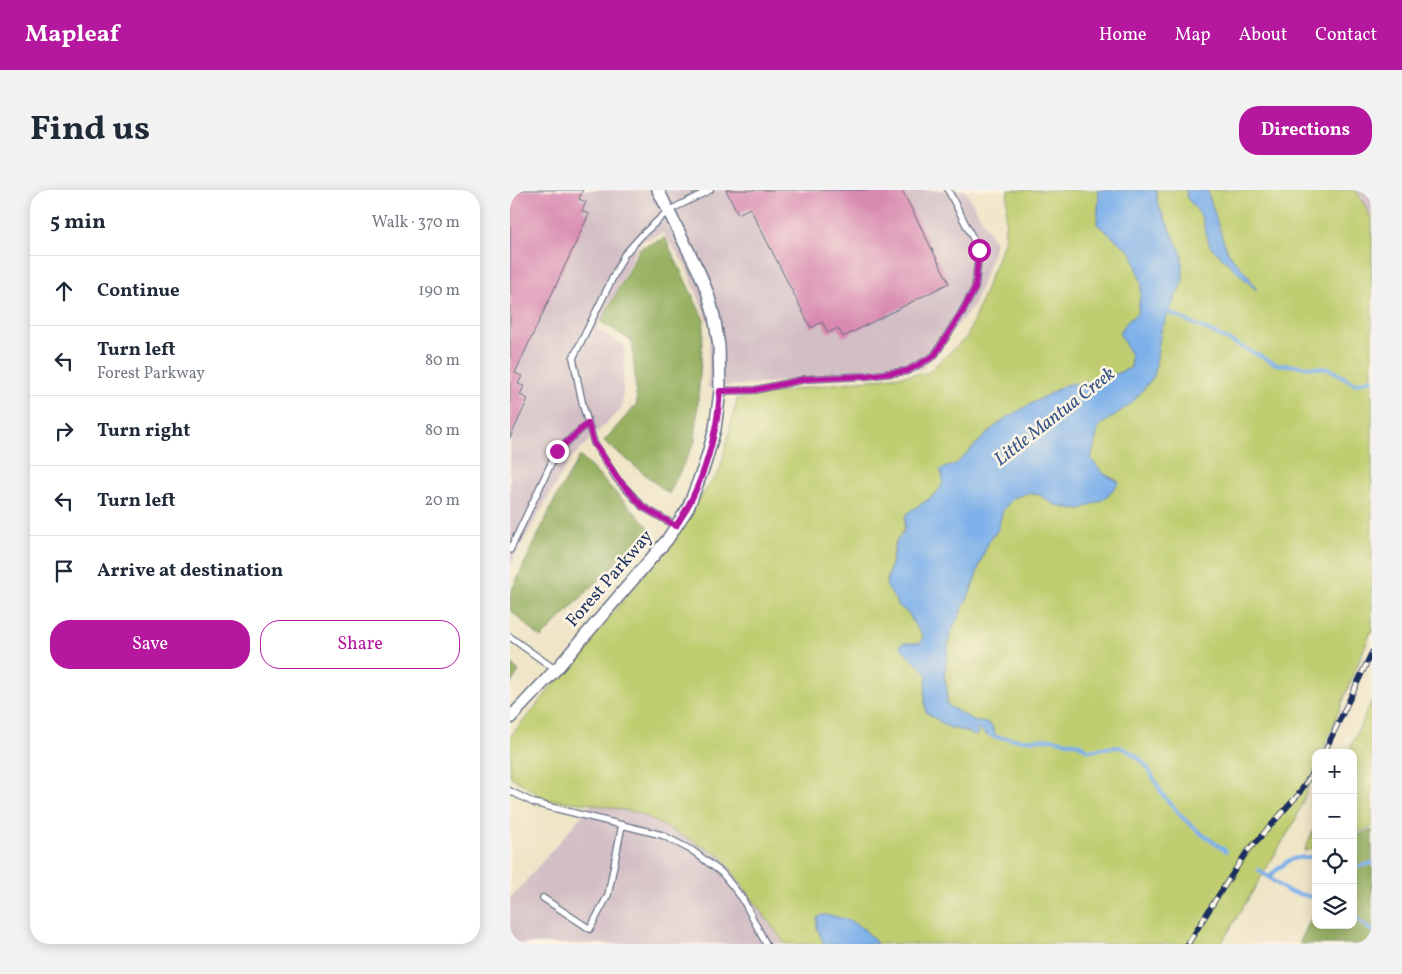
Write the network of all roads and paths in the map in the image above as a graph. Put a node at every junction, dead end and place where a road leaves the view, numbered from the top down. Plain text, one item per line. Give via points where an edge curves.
1 (658, 190) edge
2 (710, 190) edge
3 (948, 190) edge
4 (668, 211) junction
5 (720, 391) junction
6 (588, 423) junction
7 (676, 526) junction
8 (510, 550) edge
9 (510, 636) edge
10 (556, 670) junction
11 (510, 718) edge
12 (510, 791) edge
13 (622, 825) junction
14 (543, 898) dead end
15 (766, 944) edge

1 - 4 street, Forest Parkway
2 - 4 lane
3 - 5 lane via 979,250 975,288 934,356 907,371 806,379 755,390
4 - 5 street, Forest Parkway via 708,294 719,346
4 - 6 lane via 624,255 573,358
5 - 7 street, Forest Parkway via 715,429 705,464 688,508
6 - 7 lane via 594,443 618,479 643,507
6 - 8 lane via 557,451
7 - 10 street, Forest Parkway
9 - 10 lane
10 - 11 street, Forest Parkway
12 - 13 lane via 534,803
13 - 14 lane via 608,895 590,929
13 - 15 lane via 662,835 693,851 722,873 742,898

